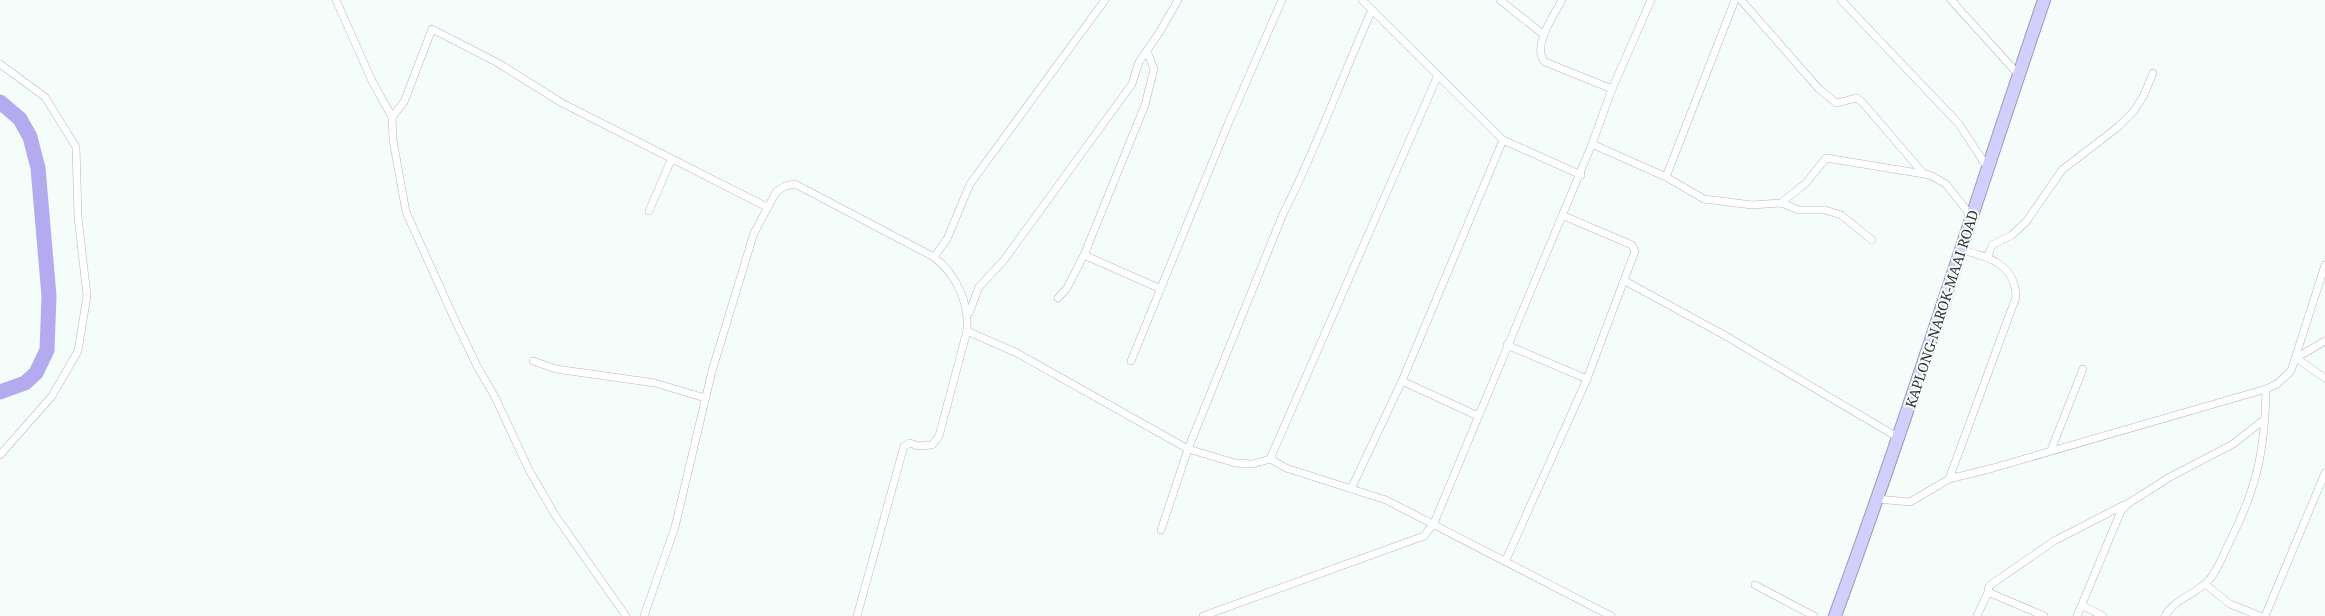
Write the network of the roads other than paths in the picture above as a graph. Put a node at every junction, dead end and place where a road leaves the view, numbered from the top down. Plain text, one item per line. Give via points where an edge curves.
1 (336, 0) edge
2 (1105, 0) edge
3 (1178, 0) edge
4 (1282, 0) edge
5 (1362, 0) edge
6 (1500, 0) edge
7 (1562, 0) edge
8 (1651, 0) edge
9 (1735, 0) edge
10 (1741, 0) edge
11 (1841, 0) edge
12 (1951, 0) edge
13 (2044, 0) edge
14 (1372, 10) junction
15 (1544, 35) junction
16 (1147, 50) junction
17 (0, 64) edge
18 (2018, 74) junction
19 (2153, 74) dead end
20 (1438, 75) junction
21 (1612, 89) junction
22 (392, 117) junction
23 (1502, 140) junction
24 (1592, 144) junction
25 (671, 160) junction
26 (1986, 167) junction
27 (1923, 173) junction
28 (1581, 175) junction
29 (1666, 177) junction
30 (1780, 202) junction
31 (767, 207) junction
32 (649, 211) dead end
33 (1564, 216) junction
34 (1973, 217) junction
35 (1872, 240) dead end
36 (1962, 250) junction
37 (1084, 255) junction
38 (1988, 256) junction
39 (934, 257) junction
40 (2325, 265) edge
41 (1625, 281) junction
42 (1161, 289) junction
43 (1058, 298) dead end
44 (968, 314) junction
45 (967, 331) junction
46 (2325, 341) edge
47 (1507, 345) junction
48 (2296, 358) junction
49 (533, 361) dead end
50 (1131, 361) dead end
51 (2083, 369) dead end
52 (2325, 378) edge
53 (1587, 379) junction
54 (1402, 381) junction
55 (2266, 389) junction
56 (705, 398) junction
57 (1478, 416) junction
58 (2265, 419) junction
59 (1899, 438) junction
60 (1188, 449) junction
61 (2051, 450) junction
62 (0, 455) edge
63 (1270, 459) junction
64 (2325, 473) edge
65 (1949, 479) junction
66 (1351, 489) junction
67 (1877, 499) junction
68 (2129, 503) junction
69 (1434, 523) junction
70 (1161, 530) dead end
71 (1506, 560) junction
72 (2205, 584) junction
73 (1755, 585) dead end
74 (1988, 592) junction
75 (2083, 606) junction
76 (626, 616) edge
77 (644, 616) edge
78 (856, 616) edge
79 (1203, 616) edge
80 (1611, 616) edge
81 (1814, 616) edge
82 (1835, 616) edge
83 (1977, 616) edge
84 (2044, 616) edge
85 (2077, 616) edge
86 (2103, 616) edge
87 (2165, 616) edge
88 (2260, 616) edge
89 (2265, 616) edge

1 - 22 street
2 - 39 street via 970,184 947,239
3 - 16 street
4 - 42 street
5 - 14 street
6 - 15 street
7 - 15 street
8 - 21 street
9 - 29 street
10 - 27 street via 1819,89 1836,103 1857,98 1862,102
11 - 26 street via 1959,124
12 - 18 street
13 - 18 highway, KAPLONG-NAROK-MAAI ROAD
14 - 20 street
14 - 60 street via 1302,176 1282,214
15 - 21 street via 1540,57 1544,62
16 - 37 street via 1154,70 1145,104
16 - 44 street via 1132,84 1004,260 979,287
17 - 62 street via 45,96 76,147 78,217 87,296 78,351 52,396
18 - 26 highway, KAPLONG-NAROK-MAAI ROAD
19 - 38 street via 2134,111 2062,170 2031,216 2012,235 1992,245
20 - 23 street
20 - 63 street
21 - 24 street
22 - 25 street via 404,102 432,29
22 - 76 street via 406,212 465,342 555,515
23 - 28 street
23 - 54 street
24 - 28 street
24 - 29 street
25 - 31 street
25 - 32 street
26 - 34 highway, KAPLONG-NAROK-MAAI ROAD
27 - 30 street via 1826,158 1806,183
27 - 34 street via 1946,184
28 - 33 street
29 - 30 street via 1704,199 1752,205
30 - 35 street via 1799,210 1825,210 1841,215
31 - 39 street via 780,188 795,184
31 - 56 street via 754,233
33 - 41 street via 1635,247
33 - 47 street
34 - 36 highway, KAPLONG-NAROK-MAAI ROAD
36 - 38 street
36 - 59 highway, KAPLONG-NAROK-MAAI ROAD
37 - 42 street
37 - 43 street via 1067,288
38 - 65 street via 2013,278 2016,297
39 - 44 street via 950,271 966,302
40 - 48 street
41 - 53 street
41 - 59 street
42 - 50 street
44 - 45 street
45 - 60 street via 1017,353
45 - 78 street via 939,436 932,445 910,443 904,446
46 - 48 street
47 - 53 street
47 - 57 street
48 - 52 street
48 - 55 street via 2291,371
49 - 56 street via 556,369 655,383
51 - 61 street
53 - 71 street
54 - 57 street
54 - 66 street
55 - 58 street
55 - 61 street
56 - 77 street via 675,528
57 - 69 street
58 - 68 street via 2233,444
58 - 72 street via 2262,456 2246,506 2222,559
59 - 67 highway, KAPLONG-NAROK-MAAI ROAD
60 - 63 street via 1235,463 1253,464
60 - 70 street
61 - 65 street
63 - 66 street via 1286,468
64 - 89 street
65 - 67 street via 1910,502
66 - 69 street via 1386,500
67 - 82 highway, KAPLONG-NAROK-MAAI ROAD
68 - 74 street via 2054,541 1989,586
68 - 75 street via 2121,511
69 - 71 street
69 - 79 street via 1424,536
71 - 80 street
72 - 87 street
72 - 88 street via 2230,604
73 - 81 street
74 - 83 street
74 - 84 street
75 - 85 street
75 - 86 street

